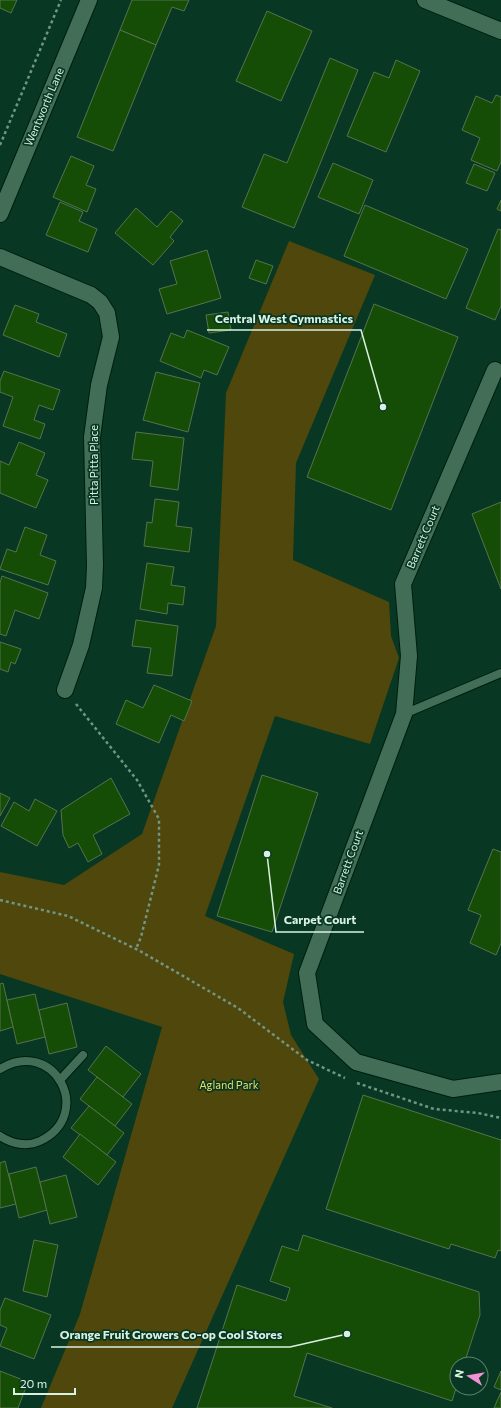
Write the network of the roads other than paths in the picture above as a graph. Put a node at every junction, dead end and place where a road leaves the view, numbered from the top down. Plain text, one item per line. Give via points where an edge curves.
1 (89, 0) edge
2 (425, 0) edge
3 (501, 31) edge
4 (0, 214) edge
5 (0, 257) edge
6 (495, 370) dead end
7 (501, 673) edge
8 (65, 690) road end
9 (404, 714) junction
10 (83, 1055) dead end
11 (0, 1069) edge
12 (60, 1080) junction
13 (501, 1082) edge
14 (0, 1136) edge

1 - 4 street, Wentworth Lane
2 - 3 street
5 - 8 street, Pitta Pitta Place via 91,296 100,302 110,324 111,337 99,385 92,437 94,588 81,645
6 - 9 street, Barrett Court via 403,584 409,656
7 - 9 lane
9 - 13 street, Barrett Court via 307,973 315,1024 356,1062 453,1089
10 - 12 lane
11 - 12 lane via 22,1060 35,1062 47,1067
12 - 14 lane via 67,1100 65,1113 59,1126 49,1137 36,1143 22,1144 7,1141

